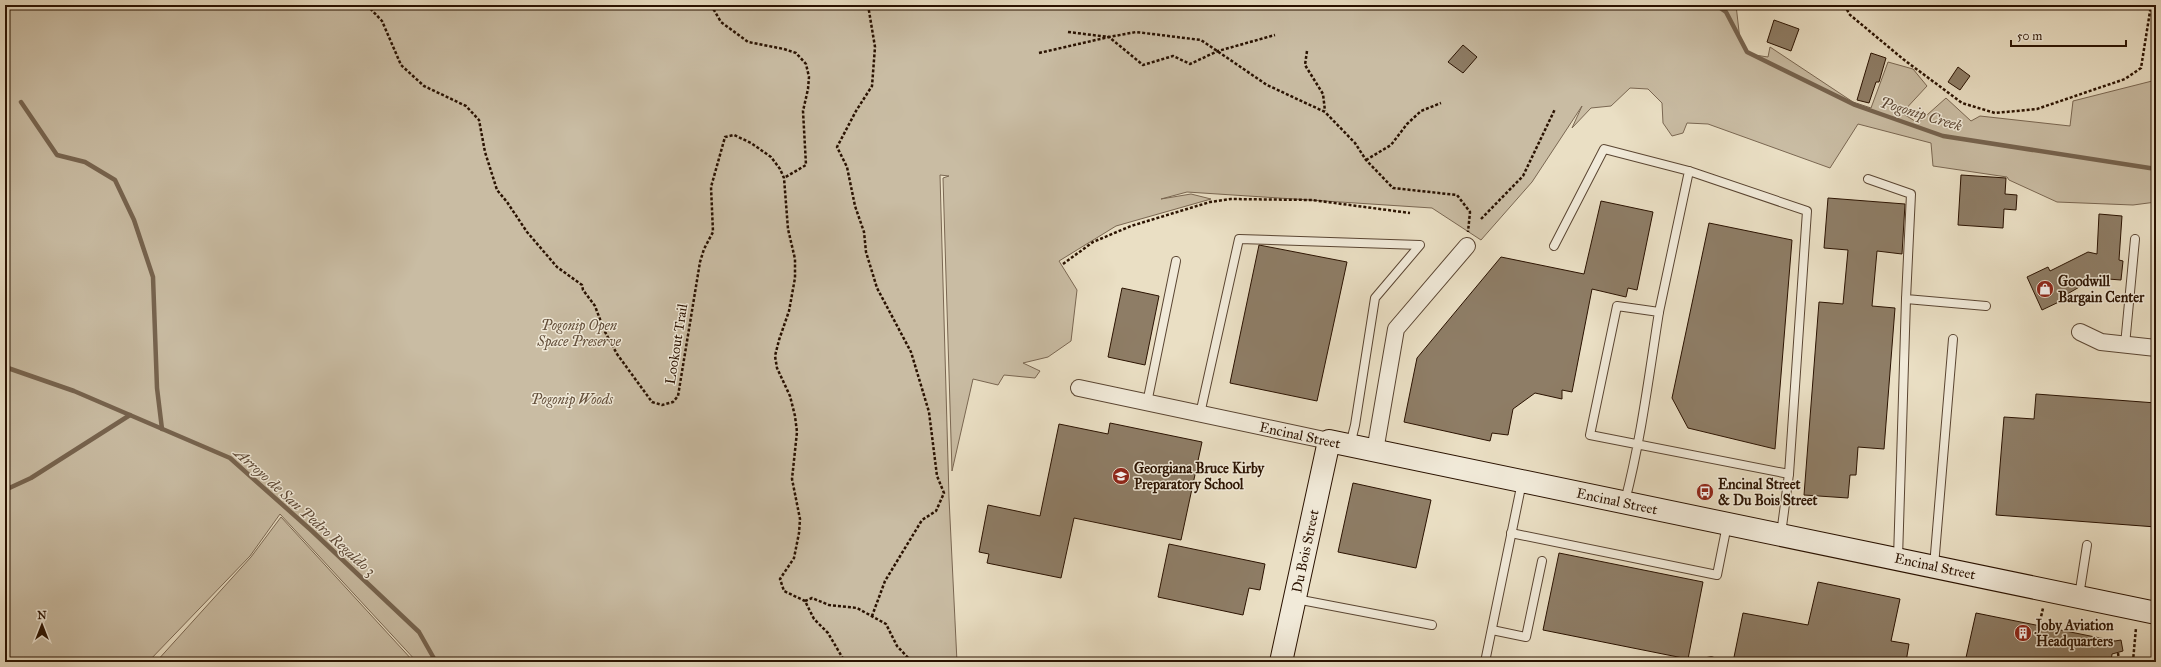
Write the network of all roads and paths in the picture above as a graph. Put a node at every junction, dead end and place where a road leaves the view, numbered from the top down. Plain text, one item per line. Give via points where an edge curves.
1 (367, 5) edge
2 (711, 5) edge
3 (868, 5) edge
4 (1845, 5) edge
5 (2151, 5) edge
6 (1068, 32) dead end
7 (1275, 34) dead end
8 (1109, 37) junction
9 (1218, 51) junction
10 (1307, 51) dead end
11 (1039, 53) dead end
12 (1441, 103) dead end
13 (1555, 109) dead end
14 (1325, 112) junction
15 (1366, 160) junction
16 (1689, 170) junction
17 (784, 178) junction
18 (1868, 180) dead end
19 (1410, 213) dead end
20 (1481, 219) dead end
21 (2135, 239) dead end
22 (1467, 246) joint
23 (1554, 246) dead end
24 (1176, 261) dead end
25 (1063, 264) dead end
26 (1906, 299) junction
27 (1986, 306) dead end
28 (1659, 312) junction
29 (2080, 332) dead end
30 (1953, 339) dead end
31 (2125, 345) junction
32 (2156, 348) edge
33 (1079, 388) dead end
34 (1147, 403) junction
35 (1200, 414) junction
36 (1339, 443) junction
37 (1637, 445) junction
38 (1375, 451) junction
39 (1789, 474) junction
40 (1522, 481) junction
41 (1625, 502) junction
42 (1727, 523) junction
43 (1511, 533) junction
44 (1781, 534) junction
45 (2087, 545) dead end
46 (1898, 559) junction
47 (1542, 561) dead end
48 (1934, 566) junction
49 (2079, 596) junction
50 (1295, 598) junction
51 (805, 601) junction
52 (2043, 608) dead end
53 (2156, 613) edge
54 (872, 616) junction
55 (1432, 625) dead end
56 (2039, 626) dead end
57 (2136, 627) dead end
58 (1492, 630) junction
59 (2118, 652) dead end
60 (844, 662) edge
61 (912, 662) edge
62 (1281, 662) edge
63 (1486, 662) edge

1 - 17 path, Lookout Trail via 382,21 401,65 424,86 466,106 479,120 485,152 497,190 527,232 557,267 582,285 595,306 617,354 652,402 662,405 673,402 678,396 700,262 713,232 711,187 725,137 734,135 756,146 771,157
2 - 17 path via 721,22 748,42 784,49 796,54 806,64 809,76 803,111 806,165
3 - 54 path via 875,47 872,86 837,148 847,167 855,206 864,232 866,252 877,288 911,352 927,404 937,476 944,493 936,511 922,520 885,581
4 - 5 path via 1849,14 1962,103 1996,113 2037,109 2125,79 2141,68
6 - 8 path
7 - 9 path
8 - 9 path via 1136,32 1201,40
8 - 9 path via 1143,65 1173,56 1190,64
8 - 11 path
9 - 14 path via 1267,85
10 - 14 path via 1305,65 1323,94
12 - 15 path via 1421,111 1407,124 1392,145
13 - 20 path via 1523,176
14 - 15 path via 1355,143
15 - 22 path via 1393,188 1457,195 1470,212
16 - 23 lane via 1604,149
16 - 28 lane
16 - 39 lane via 1808,211
17 - 51 path via 788,229 795,259 795,278 789,311 775,356 795,416 797,432 792,479 800,519 798,548 780,579 784,590
18 - 26 lane via 1911,194
19 - 25 path via 1312,200 1231,199 1210,202 1131,226 1093,242
21 - 31 lane
22 - 38 street via 1396,329
24 - 34 lane
26 - 27 lane
26 - 46 lane
28 - 37 lane
28 - 37 lane via 1617,306 1590,435
29 - 31 street via 2102,342
30 - 48 lane
31 - 32 street
33 - 34 street, Encinal Street
34 - 35 street, Encinal Street
35 - 36 street, Encinal Street
35 - 36 lane via 1239,239 1420,245 1375,298 1355,425
36 - 38 street, Encinal Street
36 - 50 street, Du Bois Street
37 - 39 lane
37 - 41 lane
38 - 40 street, Encinal Street
39 - 44 lane
40 - 41 street, Encinal Street
40 - 43 lane
41 - 42 street, Encinal Street
42 - 43 lane via 1717,575
42 - 44 street, Encinal Street
43 - 58 lane
44 - 46 street, Encinal Street
45 - 49 lane
46 - 48 street, Encinal Street
47 - 58 lane via 1526,637
48 - 49 street, Encinal Street
49 - 53 street, Encinal Street
50 - 55 lane
50 - 62 street, Du Bois Street
51 - 54 path via 812,598 829,605 857,608
51 - 60 path via 814,619 828,633
52 - 56 path
54 - 61 path via 886,624 897,646
57 - 59 path via 2133,661 2119,660
58 - 63 lane

